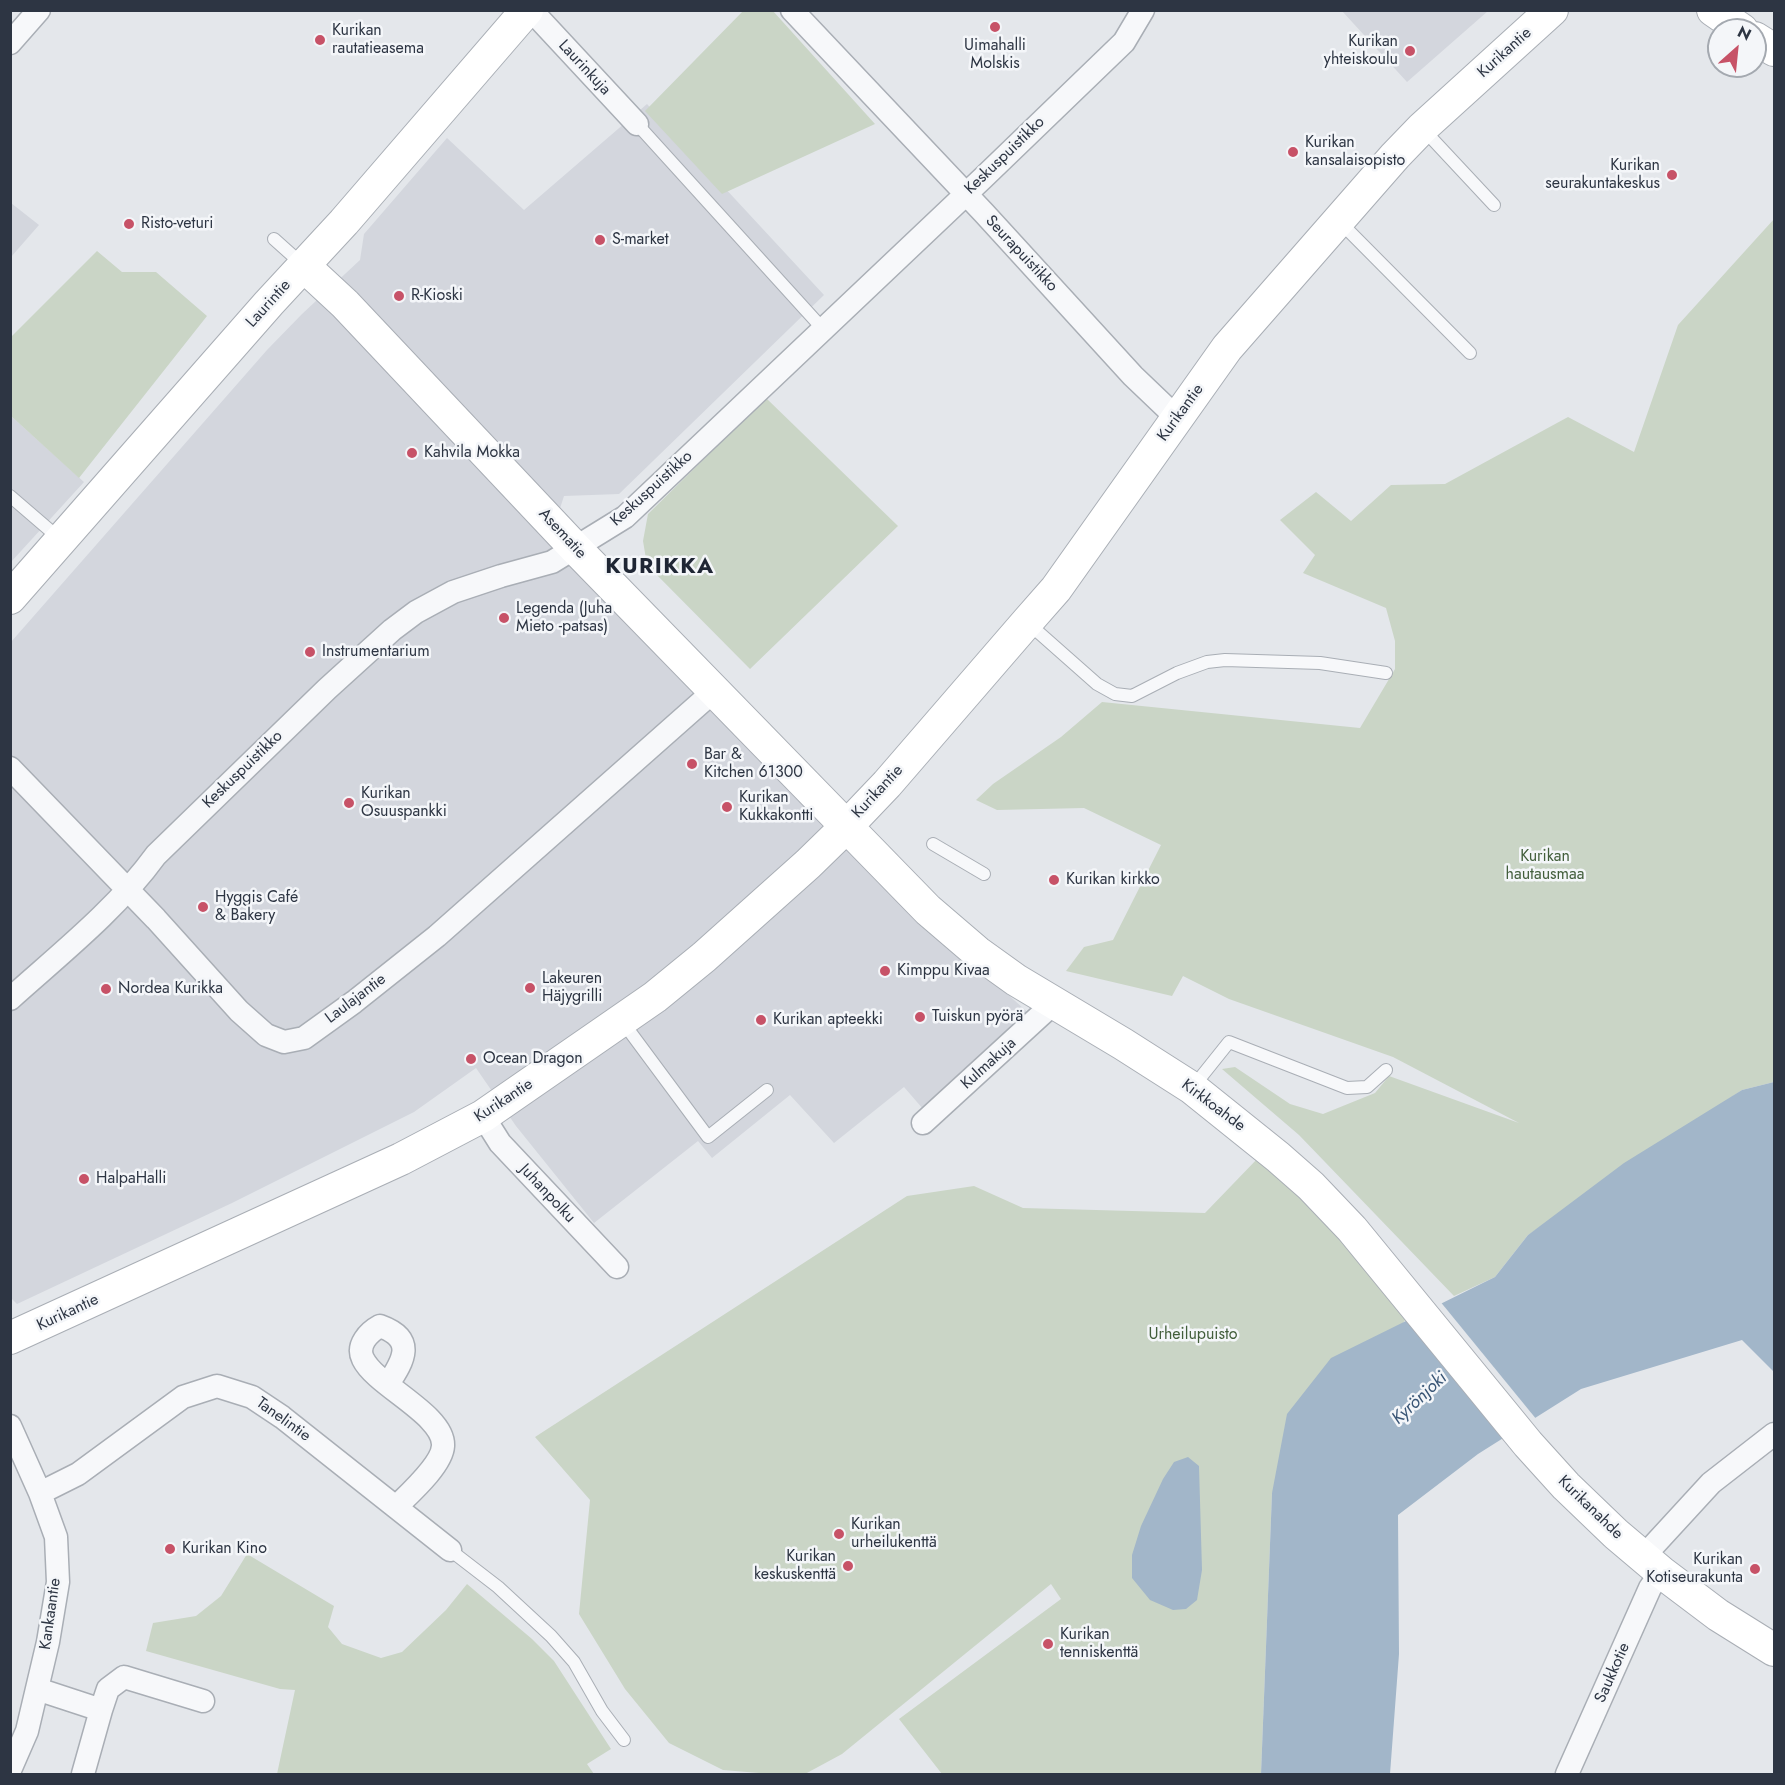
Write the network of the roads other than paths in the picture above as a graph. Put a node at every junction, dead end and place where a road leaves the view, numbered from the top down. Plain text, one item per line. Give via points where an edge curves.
1 (39, 10) edge
2 (529, 10) edge
3 (792, 10) edge
4 (1143, 10) edge
5 (1552, 10) edge
6 (10, 43) edge
7 (637, 124) joint
8 (1422, 128) junction
9 (965, 194) junction
10 (1494, 206) dead end
11 (1338, 220) junction
12 (274, 239) dead end
13 (304, 266) junction
14 (823, 329) junction
15 (1470, 353) dead end
16 (1177, 418) junction
17 (10, 496) edge
18 (61, 539) junction
19 (576, 549) junction
20 (10, 598) edge
21 (1027, 622) junction
22 (1386, 673) dead end
23 (714, 691) junction
24 (10, 768) edge
25 (846, 827) junction
26 (933, 844) dead end
27 (984, 874) dead end
28 (127, 890) junction
29 (10, 999) edge
30 (1054, 1003) junction
31 (621, 1020) junction
32 (1386, 1070) dead end
33 (1192, 1088) junction
34 (767, 1090) dead end
35 (483, 1116) junction
36 (923, 1123) dead end
37 (616, 1268) dead end
38 (10, 1338) edge
39 (388, 1384) dead end
40 (10, 1426) edge
41 (1774, 1434) edge
42 (1528, 1444) joint
43 (40, 1492) junction
44 (396, 1507) junction
45 (450, 1550) joint
46 (1652, 1565) junction
47 (1774, 1650) edge
48 (37, 1689) junction
49 (203, 1701) dead end
50 (101, 1710) junction
51 (624, 1740) dead end
52 (10, 1770) edge
53 (83, 1774) edge
54 (1567, 1774) edge

1 - 6 street
2 - 7 street, Laurinkuja
2 - 13 main road, Laurintie
3 - 9 street, Seurapuistikko
4 - 9 street, Keskuspuistikko via 1124,42
5 - 8 main road, Kurikantie
7 - 14 lane
8 - 10 lane
8 - 11 main road, Kurikantie
9 - 14 street, Keskuspuistikko
9 - 16 street, Seurapuistikko
11 - 15 lane
11 - 16 main road, Kurikantie via 1227,348
12 - 13 lane
13 - 18 main road, Laurintie
13 - 19 main road, Asematie via 345,304
14 - 19 street, Keskuspuistikko via 625,517
16 - 21 main road, Kurikantie via 1056,588
17 - 18 lane
18 - 20 main road, Laurintie
19 - 23 main road, Asematie
19 - 28 street, Keskuspuistikko via 552,562 453,592 392,630 156,855
21 - 22 lane via 1097,684 1115,694 1132,696 1177,673 1226,660 1320,663
21 - 25 main road, Kurikantie
23 - 25 main road, Asematie
23 - 28 street, Laulajantie via 437,936 304,1038 284,1042 266,1035
24 - 28 street, Laulajantie
25 - 30 main road, Kirkkoahde via 928,910 977,952
25 - 31 main road, Kurikantie via 704,957
26 - 27 lane
28 - 29 street, Keskuspuistikko
30 - 33 main road, Kirkkoahde
30 - 36 street, Kulmakuja
31 - 34 lane via 708,1137
31 - 35 main road, Kurikantie
32 - 33 lane via 1367,1087 1347,1088 1229,1042
33 - 42 main road, Kirkkoahde via 1278,1156 1352,1229
35 - 37 street, Juhanpolku via 500,1143
35 - 38 main road, Kurikantie via 391,1164
39 - 44 street via 435,1425 443,1446 440,1458
40 - 43 street, Kankaantie
41 - 46 street, Saukkotie via 1711,1483
42 - 46 main road, Kurikanahde via 1573,1493
43 - 44 street, Tanelintie via 78,1474 183,1397 217,1386 252,1397 282,1417
43 - 48 street, Kankaantie via 56,1537 58,1582
44 - 45 street, Tanelintie
45 - 51 lane via 551,1636 574,1662
46 - 47 main road, Kurikanahde via 1718,1615
46 - 54 street, Saukkotie via 1650,1588
48 - 50 street
48 - 52 street, Kankaantie via 27,1731
49 - 50 street via 124,1677 108,1689
50 - 53 street

